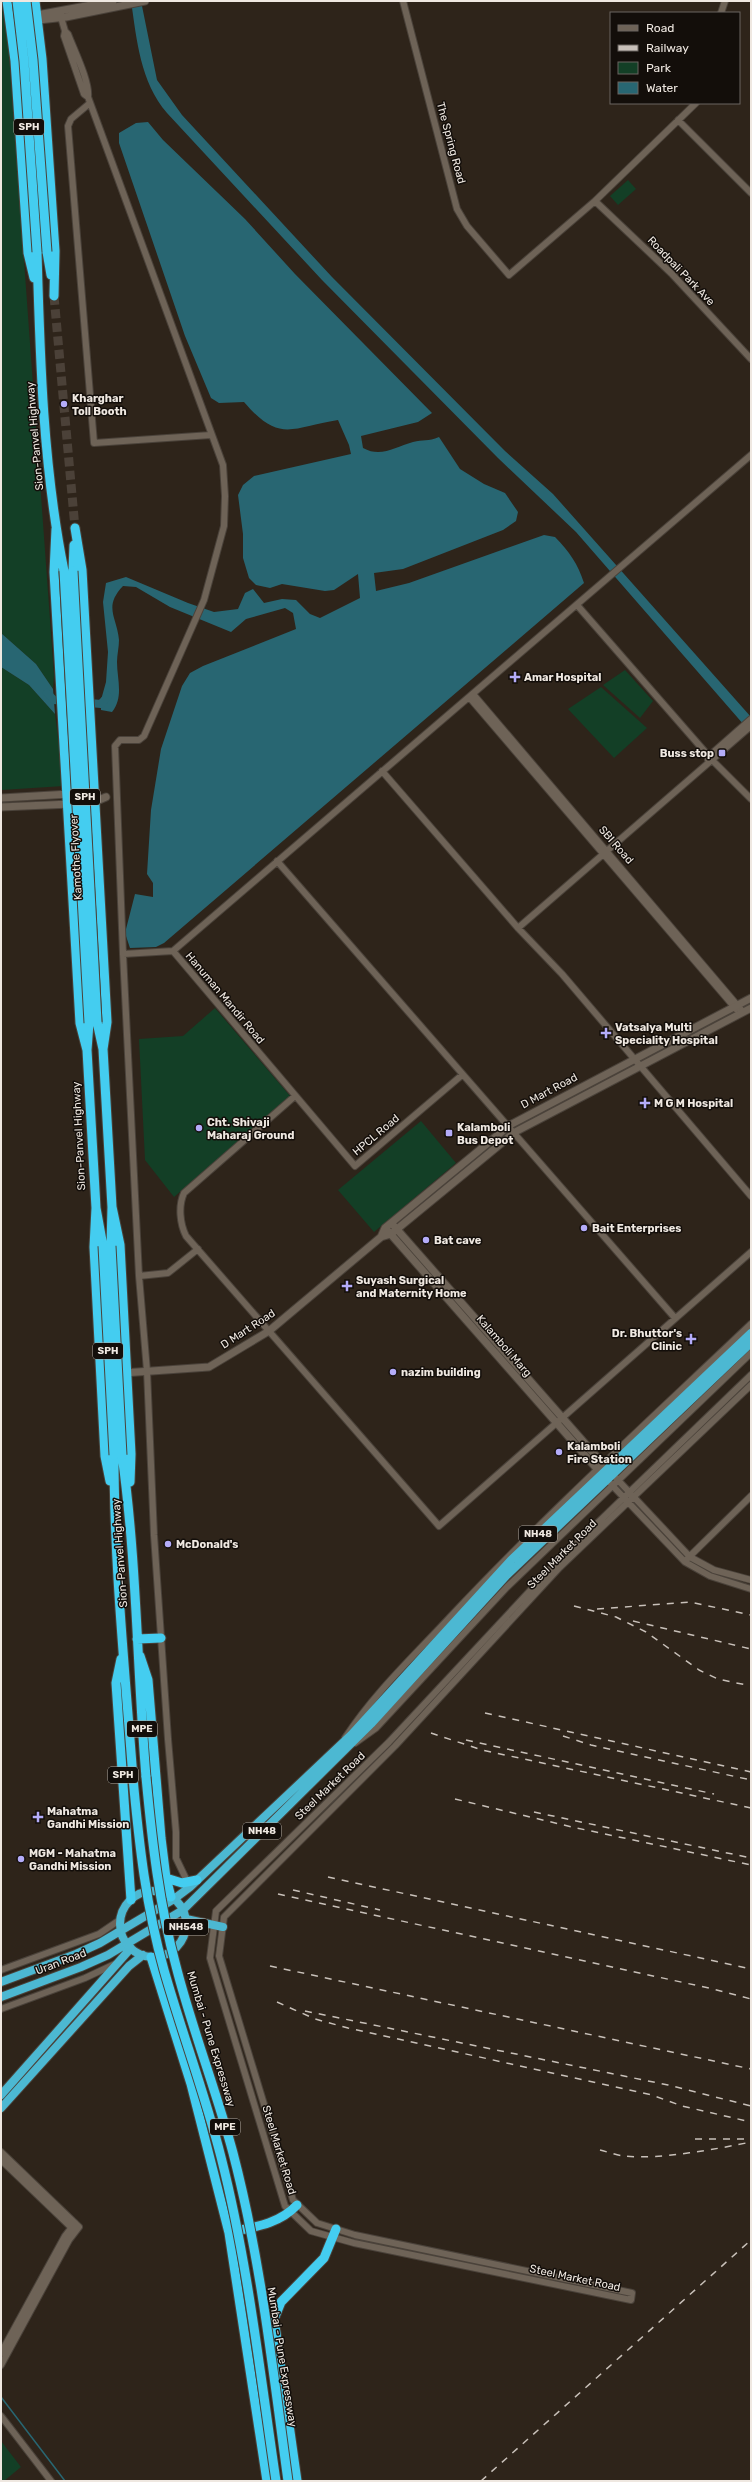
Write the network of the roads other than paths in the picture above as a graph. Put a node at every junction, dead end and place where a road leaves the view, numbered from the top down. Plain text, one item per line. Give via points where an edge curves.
1 (7, 1) edge
2 (17, 1) edge
3 (26, 1) edge
4 (35, 1) edge
5 (145, 1) edge
6 (403, 1) edge
7 (724, 1) edge
8 (112, 3) edge
9 (721, 12) edge
10 (60, 14) junction
11 (38, 18) junction
12 (10, 20) junction
13 (89, 100) junction
14 (695, 104) edge
15 (678, 120) junction
16 (751, 194) edge
17 (595, 200) junction
18 (42, 252) junction
19 (39, 297) junction
20 (751, 359) edge
21 (211, 435) junction
22 (751, 456) edge
23 (56, 529) junction
24 (68, 571) junction
25 (577, 604) junction
26 (471, 695) junction
27 (751, 719) edge
28 (751, 726) edge
29 (741, 731) junction
30 (710, 760) junction
31 (382, 771) junction
32 (106, 797) joint
33 (117, 797) junction
34 (1, 798) edge
35 (95, 798) junction
36 (69, 799) junction
37 (751, 799) edge
38 (1, 807) edge
39 (605, 852) junction
40 (277, 861) junction
41 (518, 928) junction
42 (173, 951) junction
43 (123, 954) junction
44 (751, 998) edge
45 (736, 1006) junction
46 (751, 1008) edge
47 (741, 1013) junction
48 (93, 1023) junction
49 (103, 1049) junction
50 (87, 1050) junction
51 (634, 1058) junction
52 (638, 1067) junction
53 (462, 1075) junction
54 (295, 1096) junction
55 (507, 1127) junction
56 (513, 1134) junction
57 (751, 1196) edge
58 (112, 1207) junction
59 (96, 1208) junction
60 (392, 1222) junction
61 (385, 1228) junction
62 (397, 1229) junction
63 (391, 1234) junction
64 (381, 1237) junction
65 (107, 1246) junction
66 (198, 1249) junction
67 (751, 1252) edge
68 (139, 1276) junction
69 (675, 1318) junction
70 (751, 1324) edge
71 (270, 1331) junction
72 (751, 1333) edge
73 (751, 1343) edge
74 (751, 1353) edge
75 (147, 1371) junction
76 (127, 1373) junction
77 (100, 1374) junction
78 (751, 1375) edge
79 (751, 1385) edge
80 (562, 1418) junction
81 (556, 1423) junction
82 (118, 1455) junction
83 (607, 1474) junction
84 (631, 1495) junction
85 (751, 1496) edge
86 (625, 1501) junction
87 (129, 1503) junction
88 (114, 1504) junction
89 (687, 1560) junction
90 (751, 1580) edge
91 (751, 1589) edge
92 (161, 1638) junction
93 (137, 1639) junction
94 (138, 1649) junction
95 (123, 1650) junction
96 (340, 1750) junction
97 (166, 1878) junction
98 (193, 1882) junction
99 (173, 1898) junction
100 (131, 1900) junction
101 (183, 1910) junction
102 (121, 1919) junction
103 (186, 1919) junction
104 (214, 1925) junction
105 (223, 1927) junction
106 (121, 1929) junction
107 (129, 1947) junction
108 (147, 1956) junction
109 (118, 1962) junction
110 (1, 1970) edge
111 (1, 1982) edge
112 (1, 1997) edge
113 (1, 2009) edge
114 (1, 2095) edge
115 (1, 2108) edge
116 (1, 2152) edge
117 (1, 2160) edge
118 (294, 2208) junction
119 (74, 2228) junction
120 (229, 2233) junction
121 (335, 2233) junction
122 (1, 2353) edge
123 (1, 2364) edge
124 (1, 2416) edge
125 (51, 2481) edge
126 (267, 2481) edge
127 (276, 2481) edge
128 (288, 2481) edge
129 (296, 2481) edge

1 - 12 highway
2 - 18 highway, SPH, bridge
3 - 18 highway, SPH, bridge via 33,60
4 - 11 highway
5 - 8 main road
6 - 17 street, The Spring Road via 457,209 467,226 509,275
7 - 9 street
8 - 10 main road
10 - 11 main road
10 - 13 street via 89,92
11 - 12 main road
11 - 18 highway, SPH via 56,251 54,296
12 - 19 highway via 28,253
13 - 21 street
13 - 21 street via 71,119 68,126 94,443
14 - 15 street
15 - 16 street
15 - 17 street
17 - 20 street, Roadpali Park Ave via 671,273
18 - 19 highway, SPH
19 - 23 highway, Sion-Panvel Highway / SPH via 43,407
21 - 33 street via 222,466 224,526 204,600 144,736 139,740 117,742
22 - 25 street
23 - 24 highway, Sion-Panvel Highway / SPH
23 - 36 highway via 54,572
24 - 35 highway, SPH via 74,528 82,570
24 - 48 highway, Kamothe Flyover / SPH, bridge
25 - 26 street
25 - 30 street
26 - 31 street
26 - 39 street, SBI Road
27 - 29 street
28 - 29 street
29 - 30 street
30 - 37 street
30 - 39 street
31 - 40 street
31 - 41 street
32 - 33 street
32 - 35 main road
33 - 43 street
34 - 36 main road
35 - 36 main road
35 - 49 highway via 106,1022
36 - 38 main road
36 - 50 highway via 80,1023
39 - 41 street
39 - 45 street, SBI Road
40 - 42 street
40 - 53 street
41 - 51 street via 562,974
42 - 43 street, Hanuman Mandir Road
42 - 54 street, Hanuman Mandir Road
43 - 68 street
44 - 45 main road, D Mart Road
45 - 47 street, SBI Road
45 - 51 main road, D Mart Road
46 - 47 main road, D Mart Road
47 - 52 main road, D Mart Road
48 - 49 highway, SPH
48 - 50 highway, Sion-Panvel Highway / SPH
49 - 58 highway, SPH
50 - 59 highway, Sion-Panvel Highway / SPH
51 - 52 street
51 - 55 main road, D Mart Road
52 - 56 main road, D Mart Road
52 - 57 street
53 - 54 street, HPCL Road via 355,1166
53 - 55 street
54 - 66 street via 184,1193 181,1199 181,1226
55 - 56 street
55 - 60 main road, D Mart Road
56 - 62 main road, D Mart Road
56 - 69 street
58 - 65 highway, SPH
58 - 76 highway via 120,1246
59 - 65 highway, Sion-Panvel Highway / SPH
59 - 77 highway via 94,1247
60 - 61 main road, D Mart Road
60 - 62 main road, Kalamboli Marg
61 - 63 main road, Kalamboli Marg
61 - 64 main road, D Mart Road
62 - 63 main road, D Mart Road
62 - 80 main road, Kalamboli Marg
63 - 64 main road, D Mart Road
63 - 81 main road, Kalamboli Marg
64 - 71 main road, D Mart Road
65 - 82 highway, SPH, bridge
66 - 68 street via 168,1272
66 - 71 street
67 - 69 street
68 - 75 street
69 - 80 street
70 - 83 street
71 - 75 main road, D Mart Road via 209,1367
71 - 81 street via 439,1526
72 - 83 highway, NH48
73 - 83 highway, NH48
74 - 83 street
75 - 76 main road, D Mart Road
75 - 92 street
76 - 77 main road, D Mart Road
76 - 87 highway via 131,1454
77 - 88 highway via 105,1456
78 - 84 street, Steel Market Road
79 - 84 street, Steel Market Road
80 - 81 street
80 - 83 main road, Kalamboli Marg
81 - 83 main road, Kalamboli Marg
82 - 87 highway, Sion-Panvel Highway / SPH
82 - 88 highway, Sion-Panvel Highway / SPH
83 - 84 street
83 - 86 street
83 - 96 highway, NH48 via 507,1575 371,1724
83 - 96 street via 484,1581 364,1710
84 - 86 street, Steel Market Road
84 - 89 street
85 - 89 street
86 - 89 street
86 - 104 street, Steel Market Road via 556,1563 389,1742 216,1911
86 - 105 street, Steel Market Road via 560,1567 395,1746 224,1917
87 - 93 highway, Sion-Panvel Highway / SPH
88 - 95 highway, Sion-Panvel Highway / SPH
89 - 90 street
89 - 91 street via 716,1579
92 - 93 highway
92 - 98 street via 176,1858
93 - 94 highway, Sion-Panvel Highway / SPH
94 - 97 highway, SPH via 148,1680
94 - 128 highway, Mumbai - Pune Expressway / MPE, bridge via 146,1777 157,1881 176,1966 212,2078 250,2228
95 - 100 highway, SPH via 116,1683
95 - 127 highway, MPE, bridge via 133,1778 145,1884 164,1970 200,2081 238,2231
96 - 98 highway, NH48
96 - 101 highway, NH48
97 - 98 highway
97 - 99 highway, SPH
98 - 99 highway, NH48
99 - 100 highway via 151,1891
99 - 101 highway, NH548
99 - 106 highway, Uran Road
100 - 102 highway
101 - 103 highway, NH548
101 - 107 highway
102 - 106 highway
102 - 110 street via 99,1934
103 - 104 highway
103 - 108 highway, NH548 via 185,1932 177,1946 167,1954
104 - 105 highway
104 - 118 street, Steel Market Road via 210,1958 285,2206
105 - 118 street, Steel Market Road via 219,1956
106 - 107 highway
106 - 111 highway, Uran Road via 100,1943 76,1954
107 - 108 highway
107 - 109 highway
107 - 112 highway, Uran Road via 81,1968
108 - 115 highway via 129,1966
108 - 120 highway via 191,2084
109 - 113 street via 91,1976
109 - 114 highway
116 - 119 street
117 - 119 street
118 - 120 highway via 274,2222
118 - 121 street, Steel Market Road
118 - 121 street, Steel Market Road via 311,2231
119 - 122 street
119 - 123 street
120 - 126 highway
121 - 121 street, Steel Market Road via 632,2293 632,2296 631,2300
121 - 129 highway via 319,2265 277,2307 274,2319
124 - 125 street

